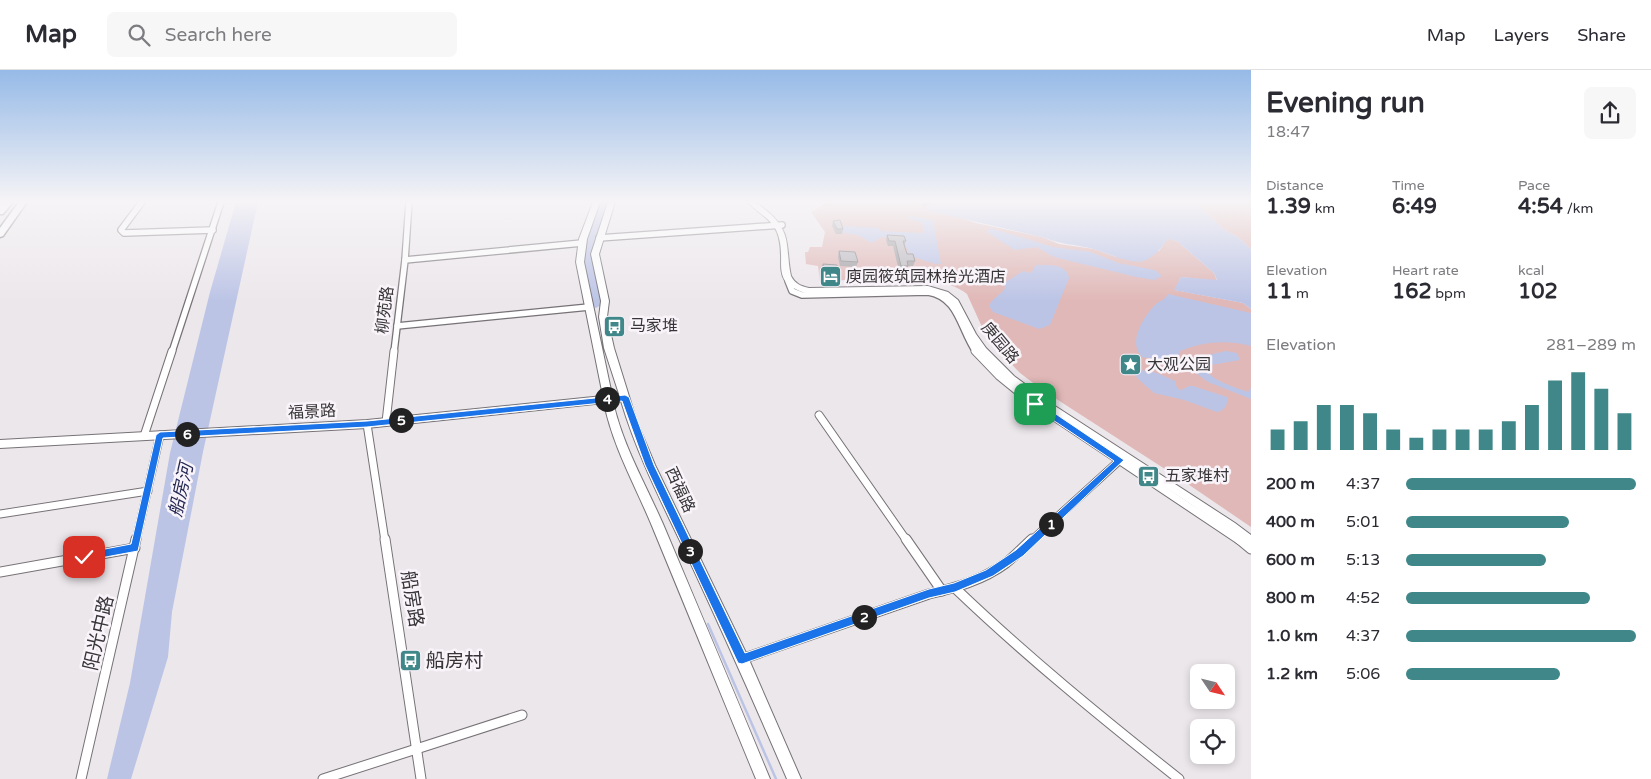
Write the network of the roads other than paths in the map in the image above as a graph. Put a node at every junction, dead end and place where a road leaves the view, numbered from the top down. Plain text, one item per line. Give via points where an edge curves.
1 (211, 235) edge
2 (407, 235) edge
3 (585, 235) edge
4 (600, 235) edge
5 (639, 235) edge
6 (782, 235) edge
7 (599, 238) junction
8 (582, 244) junction
9 (405, 260) junction
10 (788, 281) junction
11 (589, 307) junction
12 (397, 326) junction
13 (625, 397) junction
14 (607, 399) junction
15 (819, 416) dead end
16 (386, 422) junction
17 (367, 424) junction
18 (160, 435) junction
19 (144, 436) junction
20 (0, 444) edge
21 (1120, 460) junction
22 (148, 491) junction
23 (0, 514) edge
24 (1251, 541) edge
25 (135, 548) junction
26 (1251, 549) edge
27 (0, 572) edge
28 (955, 588) junction
29 (942, 591) junction
30 (742, 659) junction
31 (522, 715) dead end
32 (417, 749) junction
33 (81, 779) edge
34 (323, 779) edge
35 (421, 779) edge
36 (763, 779) edge
37 (794, 779) edge
38 (1179, 779) edge

1 - 19 street
2 - 9 street, 柳苑路
3 - 8 main road
4 - 7 main road, 西福路
5 - 7 street
6 - 10 main road
7 - 13 main road, 西福路 via 595,254 605,301 603,317
8 - 9 street
8 - 11 main road via 580,262
9 - 12 street, 柳苑路
10 - 21 street via 789,288 802,295 928,292 942,296 951,305 971,344 1000,377
10 - 24 main road, 庚园路 via 797,288 810,291 928,289 947,294 959,305 977,343 1015,382
11 - 12 street
11 - 14 main road
12 - 16 street, 柳苑路
13 - 14 main road, 福景路
13 - 30 main road, 西福路 via 650,465
14 - 16 main road, 福景路
14 - 36 main road via 627,460 650,507
15 - 29 street
16 - 17 main road, 福景路
17 - 18 main road, 福景路
17 - 32 street, 船房路
18 - 19 main road, 福景路
18 - 22 street, 阳光中路
19 - 20 main road, 福景路
21 - 26 street
21 - 28 street via 1006,564
22 - 23 street
22 - 25 street, 阳光中路
25 - 27 street
25 - 33 street, 阳光中路
28 - 29 street
28 - 38 street via 1093,710
29 - 30 street
30 - 37 main road, 西福路
31 - 32 street
32 - 34 street
32 - 35 street, 船房路

